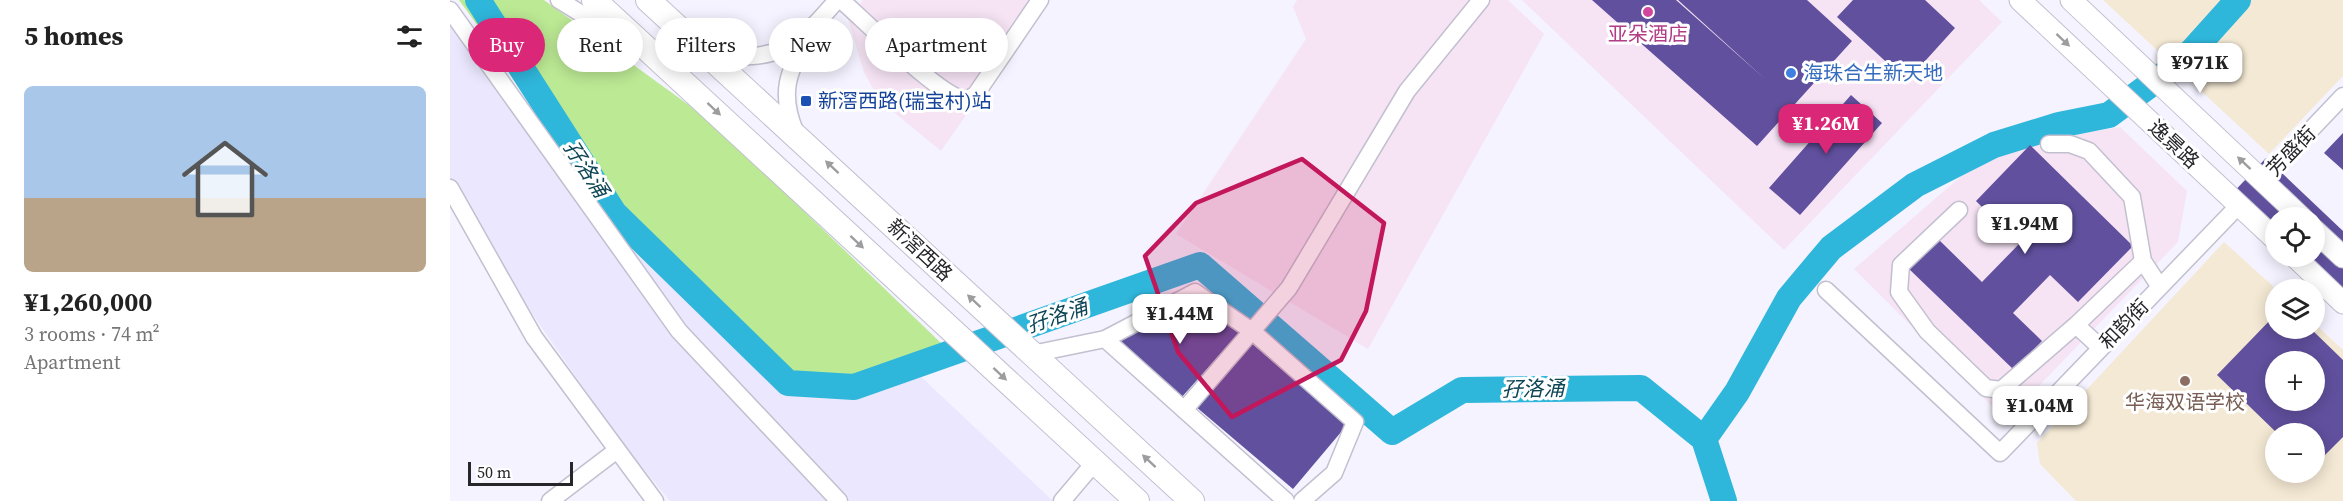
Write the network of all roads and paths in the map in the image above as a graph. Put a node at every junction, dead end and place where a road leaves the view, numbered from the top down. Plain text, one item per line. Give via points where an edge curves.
1 (559, 0) edge
2 (594, 0) edge
3 (648, 0) edge
4 (667, 0) edge
5 (839, 0) edge
6 (1041, 0) edge
7 (1481, 0) edge
8 (2020, 0) edge
9 (2071, 0) edge
10 (450, 10) edge
11 (669, 18) edge
12 (681, 18) edge
13 (822, 18) edge
14 (655, 55) edge
15 (655, 59) edge
16 (674, 72) edge
17 (730, 72) edge
18 (793, 72) edge
19 (2343, 96) edge
20 (796, 133) junction
21 (2049, 144) dead end
22 (2263, 180) junction
23 (450, 188) edge
24 (2239, 205) junction
25 (2291, 207) edge
26 (1959, 210) dead end
27 (2265, 230) edge
28 (2325, 240) edge
29 (2343, 257) edge
30 (2144, 261) junction
31 (2305, 267) edge
32 (2160, 287) junction
33 (1826, 290) dead end
34 (2343, 303) edge
35 (2076, 325) junction
36 (1252, 332) junction
37 (1105, 339) junction
38 (2101, 348) junction
39 (1032, 354) junction
40 (1184, 410) junction
41 (617, 450) junction
42 (1095, 462) junction
43 (550, 501) edge
44 (655, 501) edge
45 (839, 501) edge
46 (1062, 501) edge
47 (1137, 501) edge
48 (1192, 501) edge
49 (1286, 501) edge
50 (1302, 501) edge

1 - 15 street
2 - 14 highway, 新滘西路
3 - 11 highway, 新滘西路
4 - 12 highway
5 - 6 street via 932,80 963,99 976,94
5 - 13 street
7 - 36 street via 1407,91 1289,288
8 -> 24 main road, 逸景路
22 -> 9 main road, 逸景路
10 - 45 street via 679,331
16 -> 42 highway, 新滘西路
17 - 20 highway, 新滘西路
18 - 20 street via 785,104
19 - 22 street, 芳盛街
39 -> 20 highway, 新滘西路
21 - 30 street via 2070,144 2089,151 2133,196
22 - 25 main road, 逸景路
23 - 41 street via 534,337
24 - 27 main road, 逸景路
24 - 32 street, 和韵街
26 - 35 street via 1901,265 1899,292 1927,331 1986,388 2001,390
28 - 29 main road
30 - 32 street
30 - 35 street
31 - 34 main road
32 - 38 street, 和韵街
33 - 38 street, 和韵街 via 2000,453
35 - 38 street
36 - 37 street via 1195,292
36 - 40 street
36 - 50 street via 1355,422 1334,472
37 - 39 street
37 - 40 street
48 -> 39 highway, 新滘西路
40 - 49 street
41 - 43 street
41 - 44 street
42 - 46 street
42 - 47 highway, 新滘西路

